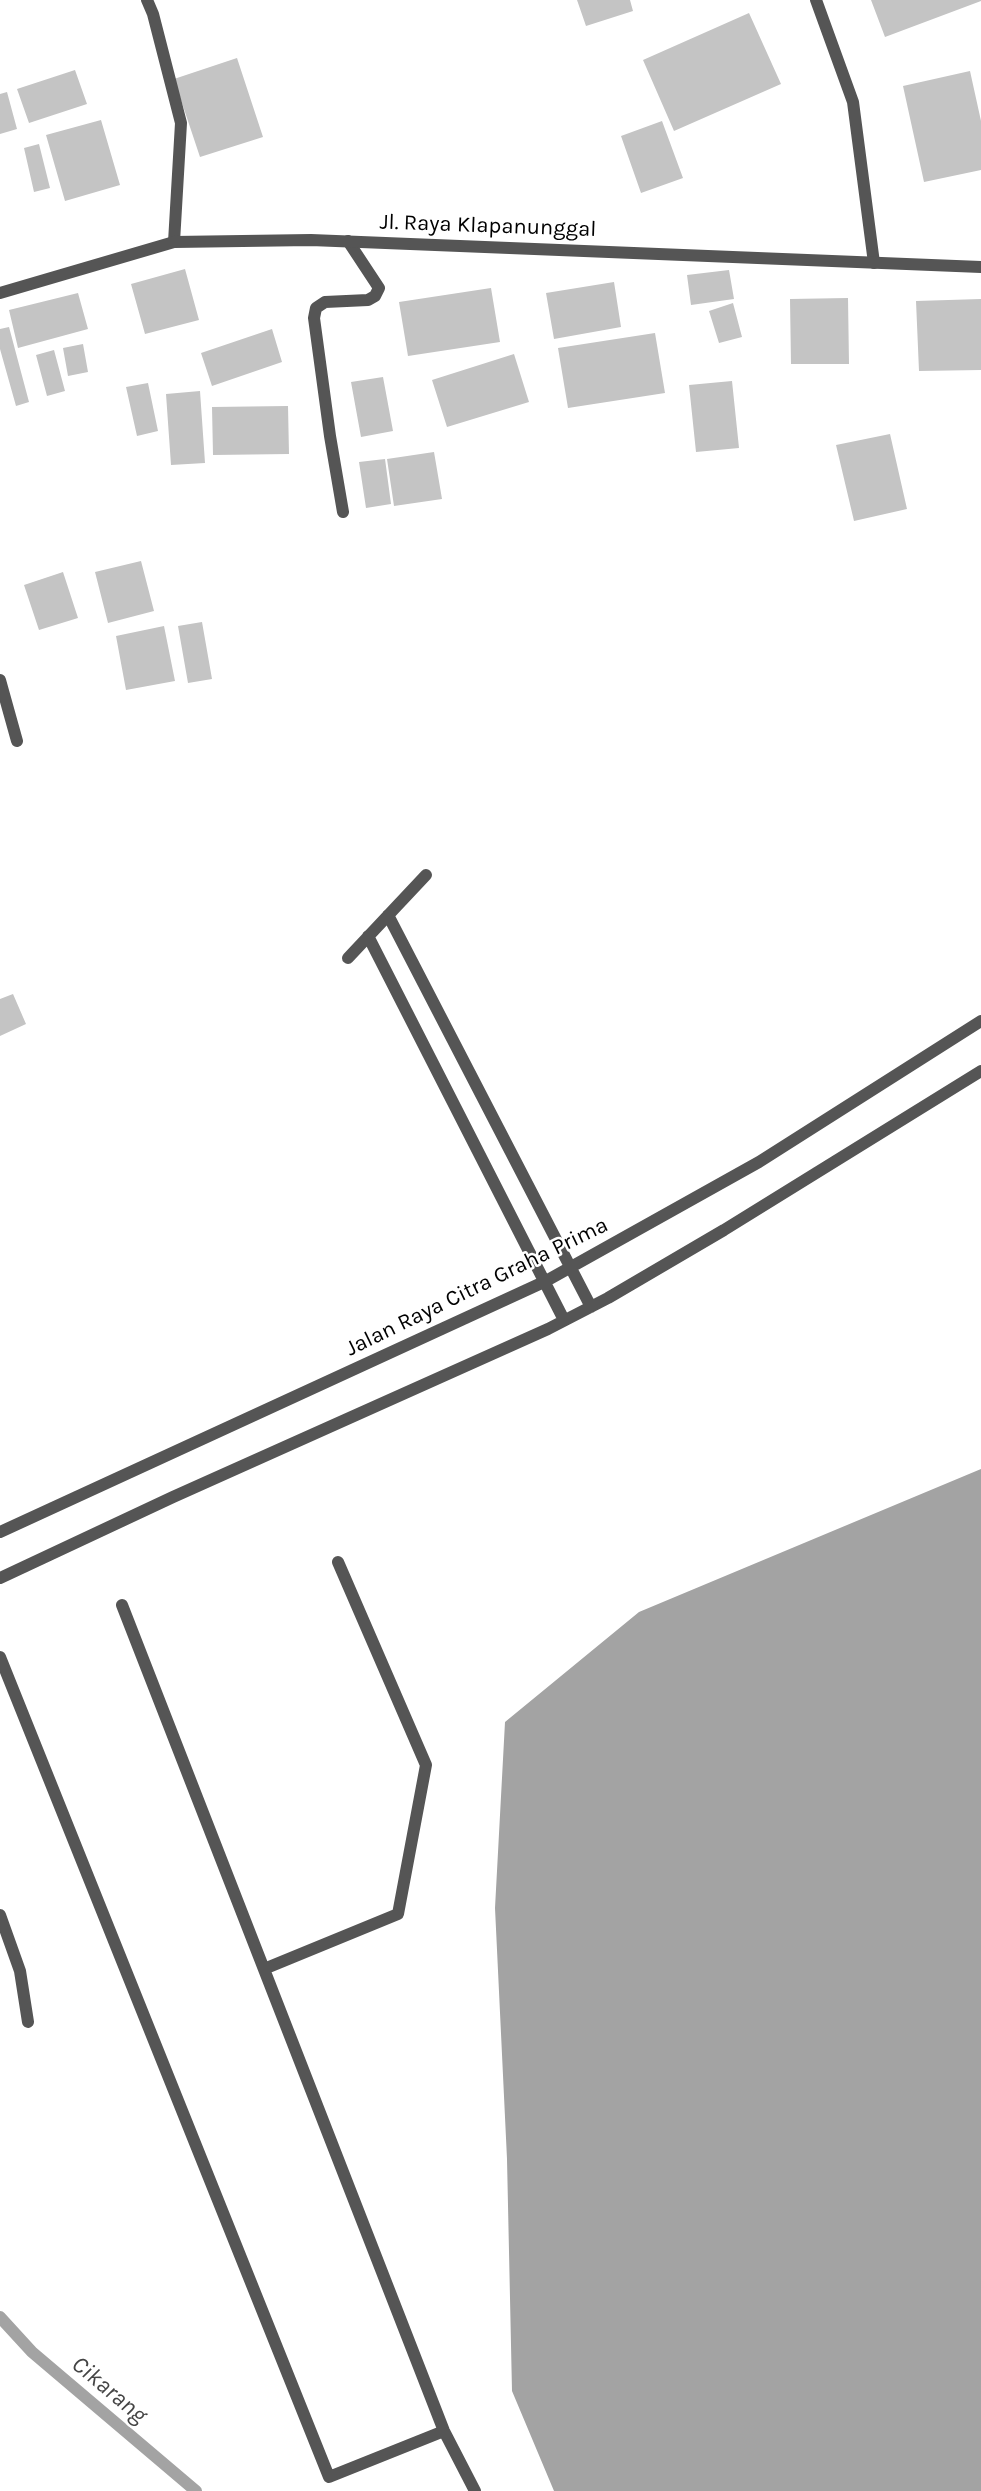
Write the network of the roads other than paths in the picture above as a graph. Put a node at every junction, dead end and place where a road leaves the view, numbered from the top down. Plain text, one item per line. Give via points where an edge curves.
1 (147, 0) edge
2 (816, 0) edge
3 (174, 242) junction
4 (348, 242) junction
5 (874, 263) junction
6 (981, 267) edge
7 (0, 293) edge
8 (343, 512) dead end
9 (0, 680) edge
10 (17, 741) dead end
11 (426, 874) dead end
12 (388, 915) junction
13 (368, 936) junction
14 (348, 958) dead end
15 (981, 1021) edge
16 (981, 1071) edge
17 (571, 1269) junction
18 (546, 1281) junction
19 (591, 1307) junction
20 (564, 1320) junction
21 (0, 1532) edge
22 (338, 1562) dead end
23 (0, 1578) edge
24 (122, 1605) dead end
25 (0, 1657) edge
26 (0, 1915) edge
27 (264, 1969) junction
28 (27, 2022) dead end
29 (444, 2432) junction
30 (475, 2491) edge

1 - 3 street via 181,123
2 - 5 street via 853,102
3 - 4 street, Jl. Raya Klapanunggal
3 - 7 street, Jl. Raya Klapanunggal
4 - 5 street, Jl. Raya Klapanunggal
4 - 8 street via 378,288 375,296 368,300 325,302 316,308 314,318
5 - 6 street, Jl. Raya Klapanunggal
9 - 10 street
11 - 12 street
12 - 13 street
12 - 17 street
13 - 14 street
13 - 18 street
15 - 17 street, Jalan Raya Citra Graha Prima via 759,1162
16 - 19 street
17 - 18 street, Jalan Raya Citra Graha Prima
17 - 19 street
18 - 20 street
18 - 21 street, Jalan Raya Citra Graha Prima
19 - 20 street
20 - 23 street
22 - 27 street via 426,1765 398,1914
24 - 27 street
25 - 29 street via 329,2477
26 - 28 street via 20,1971
27 - 29 street
29 - 30 street

